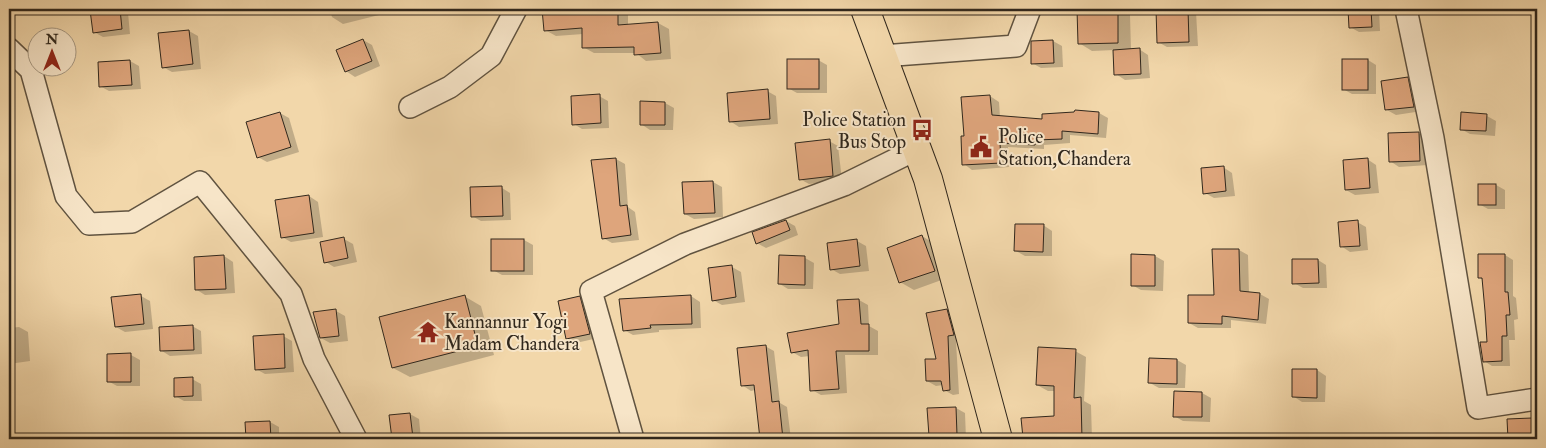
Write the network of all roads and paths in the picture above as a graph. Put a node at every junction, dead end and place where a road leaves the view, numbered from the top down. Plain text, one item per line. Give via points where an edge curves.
1 (516, 9) edge
2 (865, 9) edge
3 (1030, 9) edge
4 (1406, 9) edge
5 (9, 49) edge
6 (882, 56) junction
7 (410, 107) dead end
8 (917, 149) junction
9 (1537, 399) edge
10 (356, 439) edge
11 (633, 439) edge
12 (998, 439) edge

1 - 7 street via 491,56 450,87
2 - 6 main road
3 - 6 street via 1016,46
4 - 9 street via 1433,138 1478,408
5 - 10 street via 31,70 66,196 89,224 132,222 200,182 291,294 314,359
6 - 8 main road
8 - 11 street via 844,184 685,244 592,290
8 - 12 main road via 928,179

